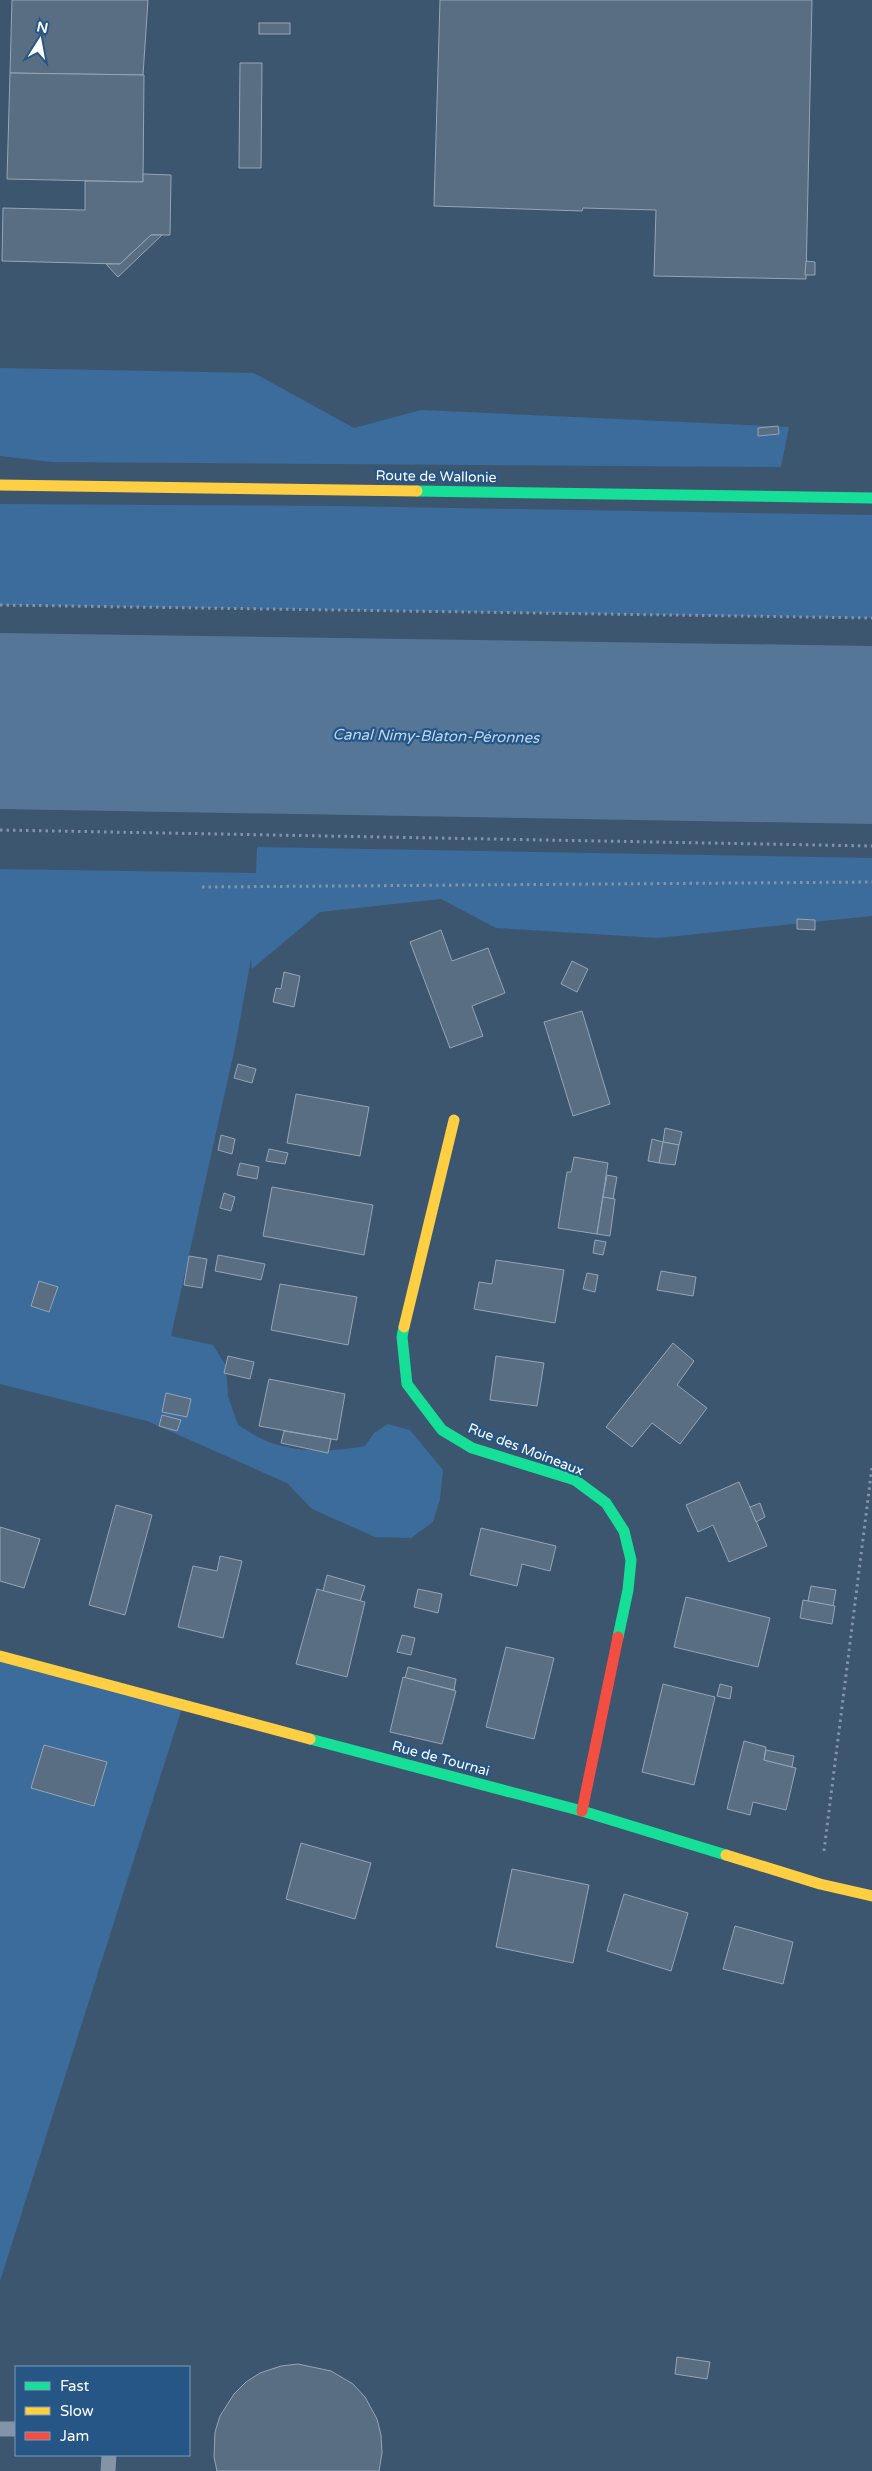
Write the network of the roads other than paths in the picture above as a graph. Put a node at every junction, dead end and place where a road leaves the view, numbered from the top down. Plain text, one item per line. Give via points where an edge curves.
1 (0, 485) edge
2 (872, 498) edge
3 (454, 1120) dead end
4 (0, 1656) edge
5 (582, 1811) junction
6 (872, 1896) edge
7 (0, 2429) edge
8 (15, 2429) edge
9 (109, 2456) edge
10 (108, 2471) edge

1 - 2 street, Route de Wallonie
3 - 5 street, Rue des Moineaux via 402,1337 407,1384 442,1430 472,1448 575,1480 606,1503 624,1531 631,1560 628,1590
4 - 5 street, Rue de Tournai
5 - 6 street, Rue de Tournai via 820,1884
7 - 8 lane
9 - 10 lane

